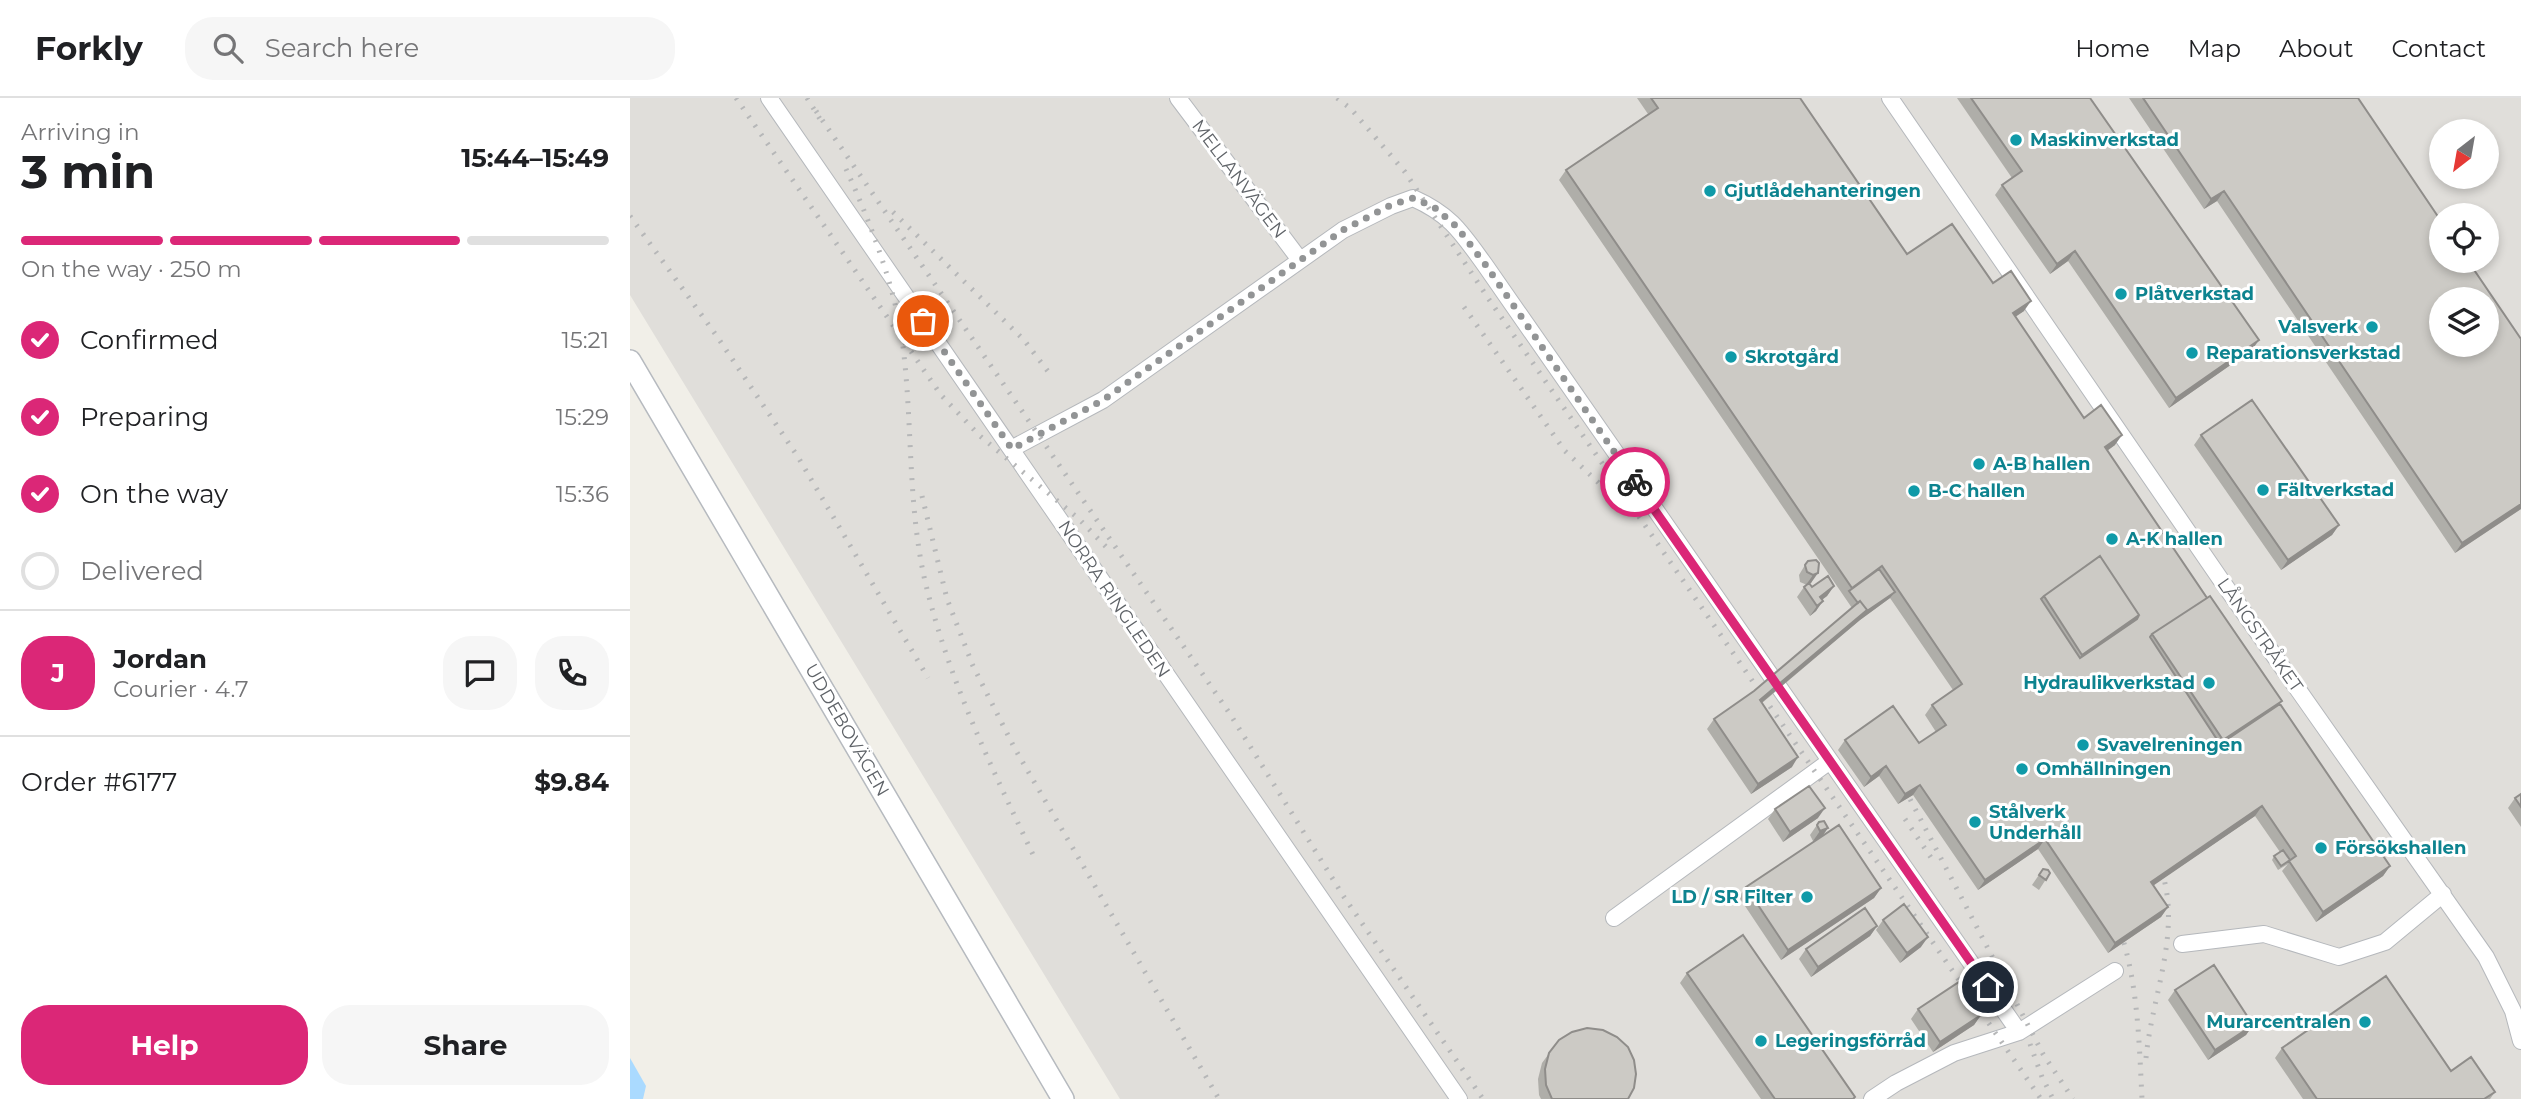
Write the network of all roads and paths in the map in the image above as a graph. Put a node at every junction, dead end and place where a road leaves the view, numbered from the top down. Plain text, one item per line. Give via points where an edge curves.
1 (769, 98) edge
2 (1178, 98) edge
3 (1889, 98) edge
4 (1300, 260) junction
5 (630, 361) edge
6 (1012, 449) junction
7 (1830, 761) junction
8 (2443, 894) junction
9 (1614, 918) dead end
10 (2182, 944) dead end
11 (2115, 971) dead end
12 (2019, 1032) junction
13 (2520, 1032) edge
14 (1063, 1099) edge
15 (1459, 1099) edge
16 (1872, 1099) edge

1 - 6 street, NORRA RINGLEDEN
2 - 4 street, MELLANVÄGEN
3 - 8 street, LÅNGSTRÅKET
4 - 6 street via 1103,400
4 - 7 street via 1343,230 1413,198 1434,207 1456,226
5 - 14 street, UDDEBOVÄGEN
6 - 15 street, NORRA RINGLEDEN
7 - 9 street
7 - 12 street
8 - 10 street via 2385,942 2339,957 2264,934
8 - 13 street, LÅNGSTRÅKET via 2486,957
11 - 12 street
12 - 16 street via 1954,1053

